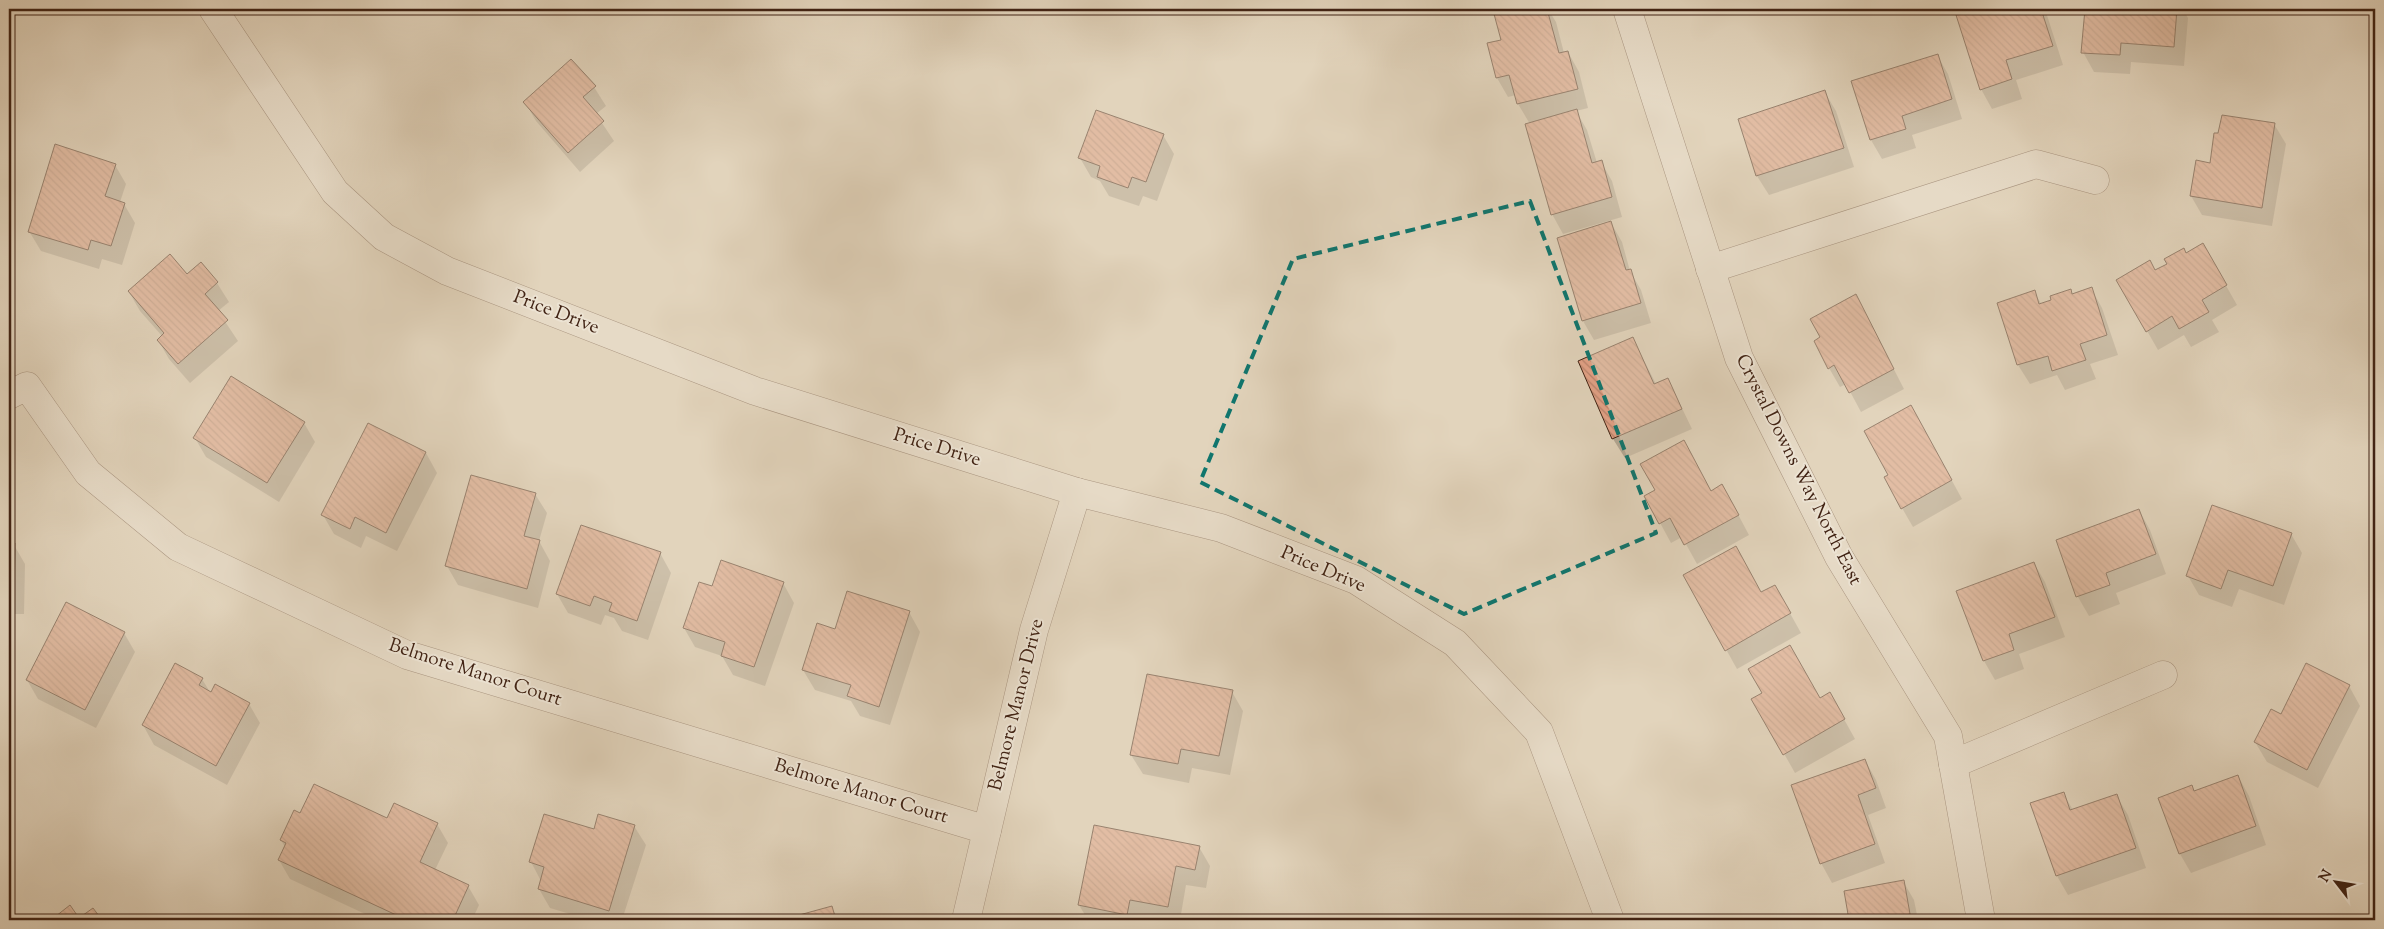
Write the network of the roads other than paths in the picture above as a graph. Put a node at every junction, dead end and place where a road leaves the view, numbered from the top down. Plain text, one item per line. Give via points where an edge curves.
1 (213, 9) edge
2 (1627, 9) edge
3 (2095, 180) dead end
4 (1710, 269) junction
5 (9, 394) edge
6 (1077, 492) junction
7 (2163, 675) dead end
8 (1953, 764) junction
9 (987, 830) junction
10 (966, 920) edge
11 (1610, 920) edge
12 (1981, 920) edge

1 - 6 street, Price Drive via 335,192 384,237 447,271 755,391
2 - 4 street, Crystal Downs Way North East
3 - 4 street via 2036,164
4 - 8 street, Crystal Downs Way North East via 1739,358 1839,557 1948,736
5 - 9 street, Belmore Manor Court via 27,386 88,473 178,547 407,655
6 - 9 street, Belmore Manor Drive via 1034,630
6 - 11 street, Price Drive via 1221,528 1356,580 1456,643 1539,732
7 - 8 street
8 - 12 street, Crystal Downs Way North East
9 - 10 street, Belmore Manor Drive

